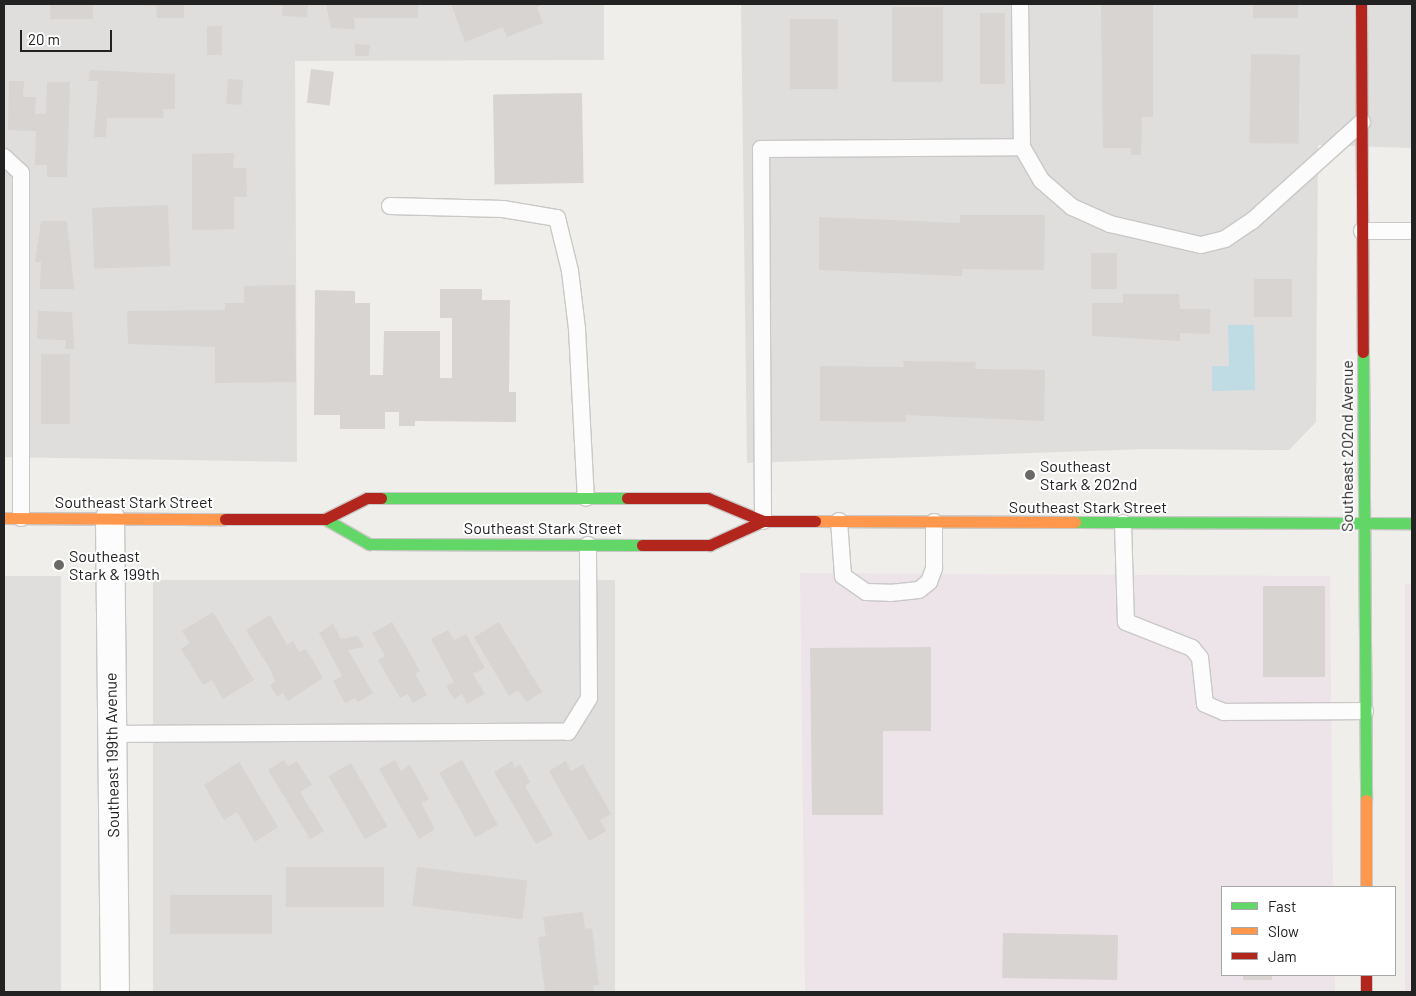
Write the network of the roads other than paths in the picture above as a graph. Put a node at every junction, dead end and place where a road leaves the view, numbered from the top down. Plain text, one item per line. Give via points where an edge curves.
1 (1020, 4) edge
2 (1361, 4) edge
3 (1362, 122) junction
4 (1022, 147) junction
5 (4, 157) edge
6 (390, 206) dead end
7 (1362, 231) junction
8 (1412, 231) edge
9 (586, 498) junction
10 (4, 518) edge
11 (21, 518) junction
12 (110, 518) junction
13 (325, 519) junction
14 (763, 521) junction
15 (839, 522) junction
16 (934, 522) junction
17 (1123, 523) junction
18 (1412, 523) edge
19 (1364, 524) junction
20 (588, 544) junction
21 (1365, 711) junction
22 (112, 734) junction
23 (1366, 886) edge
24 (1366, 976) edge
25 (115, 992) edge
26 (1366, 992) edge

1 - 4 lane
2 - 3 main road, Southeast 202nd Avenue
3 - 4 lane via 1252,221 1225,238 1200,245 1110,224 1072,207 1042,181
3 - 7 main road, Southeast 202nd Avenue
4 - 14 lane via 761,149
5 - 11 lane via 20,173
6 - 9 lane via 503,209 557,218 570,271 577,329
7 - 8 lane
7 - 19 main road, Southeast 202nd Avenue
9 - 13 main road, Southeast Stark Street via 367,498
9 - 14 main road, Southeast Stark Street via 708,498
10 - 11 main road, Southeast Stark Street
11 - 12 main road, Southeast Stark Street
12 - 13 main road, Southeast Stark Street
12 - 22 street, Southeast 199th Avenue
13 - 20 main road, Southeast Stark Street via 369,544
14 - 15 main road, Southeast Stark Street
14 - 20 main road, Southeast Stark Street via 710,544
15 - 16 main road, Southeast Stark Street
15 - 16 lane via 843,576 866,592 890,593 919,590 929,582 934,568
16 - 17 main road, Southeast Stark Street
17 - 19 main road, Southeast Stark Street
17 - 21 lane via 1122,606 1126,622 1192,648 1200,658 1205,704 1224,712
18 - 19 main road, Southeast Stark Street
19 - 21 main road, Southeast 202nd Avenue
20 - 22 lane via 589,698 568,732
21 - 23 main road, Southeast 202nd Avenue
22 - 25 street, Southeast 199th Avenue
24 - 26 main road

